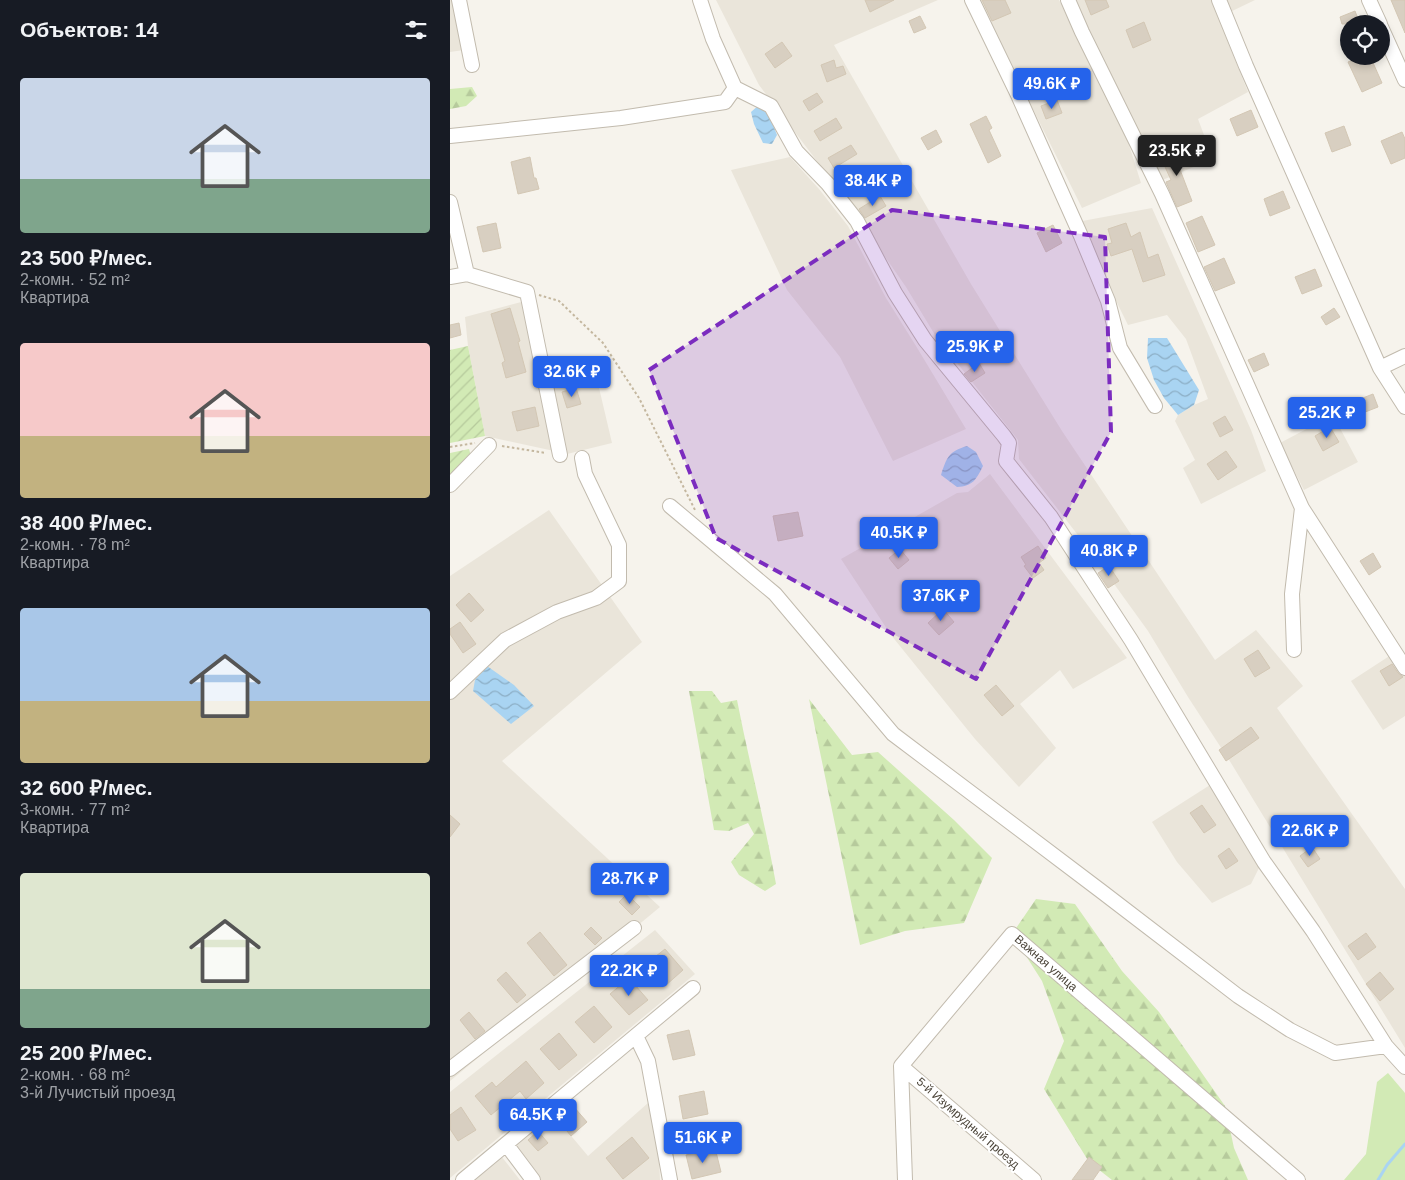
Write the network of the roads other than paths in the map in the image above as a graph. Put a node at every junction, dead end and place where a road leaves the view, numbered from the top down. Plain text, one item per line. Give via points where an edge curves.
1 (459, 0) edge
2 (700, 0) edge
3 (972, 0) edge
4 (1068, 0) edge
5 (1219, 0) edge
6 (1369, 0) edge
7 (1376, 15) edge
8 (1390, 47) edge
9 (472, 65) dead end
10 (1405, 80) edge
11 (735, 88) junction
12 (450, 136) edge
13 (451, 210) edge
14 (467, 274) junction
15 (450, 277) edge
16 (1405, 356) edge
17 (1380, 368) junction
18 (1155, 406) dead end
19 (1405, 407) edge
20 (489, 445) road end
21 (560, 455) road end
22 (582, 458) dead end
23 (450, 484) edge
24 (670, 506) dead end
25 (1302, 508) junction
26 (1294, 650) dead end
27 (1405, 668) edge
28 (450, 692) edge
29 (634, 928) dead end
30 (693, 988) dead end
31 (636, 1036) junction
32 (1386, 1046) junction
33 (902, 1066) junction
34 (1405, 1067) edge
35 (450, 1069) edge
36 (506, 1144) junction
37 (463, 1180) edge
38 (533, 1180) edge
39 (670, 1180) edge
40 (905, 1180) edge
41 (1034, 1180) edge
42 (1298, 1180) edge

1 - 9 street
2 - 11 street via 712,39
3 - 18 street via 1081,236 1108,301 1120,348
4 - 25 street via 1162,194
5 - 17 street
6 - 7 street
8 - 10 street
11 - 12 street via 725,102 621,118
11 - 32 street via 771,106 796,151 857,221 895,293 925,340 1009,443 1006,462 1051,517 1131,640 1264,862 1313,931
13 - 14 street
14 - 15 street
14 - 21 street via 527,292
16 - 17 street
17 - 19 street
20 - 23 street
22 - 28 street via 585,474 618,545 619,581 596,598 557,612 505,640
24 - 32 street via 774,594 893,734 1238,996 1290,1030 1335,1053
25 - 26 street via 1292,594
25 - 27 street
29 - 35 street
30 - 31 street
31 - 36 street
31 - 39 street via 648,1061
32 - 34 street
33 - 40 street
33 - 41 street, 5-й Изумрудный проезд
33 - 42 street, Важная улица via 1012,934
36 - 37 street
36 - 38 street

